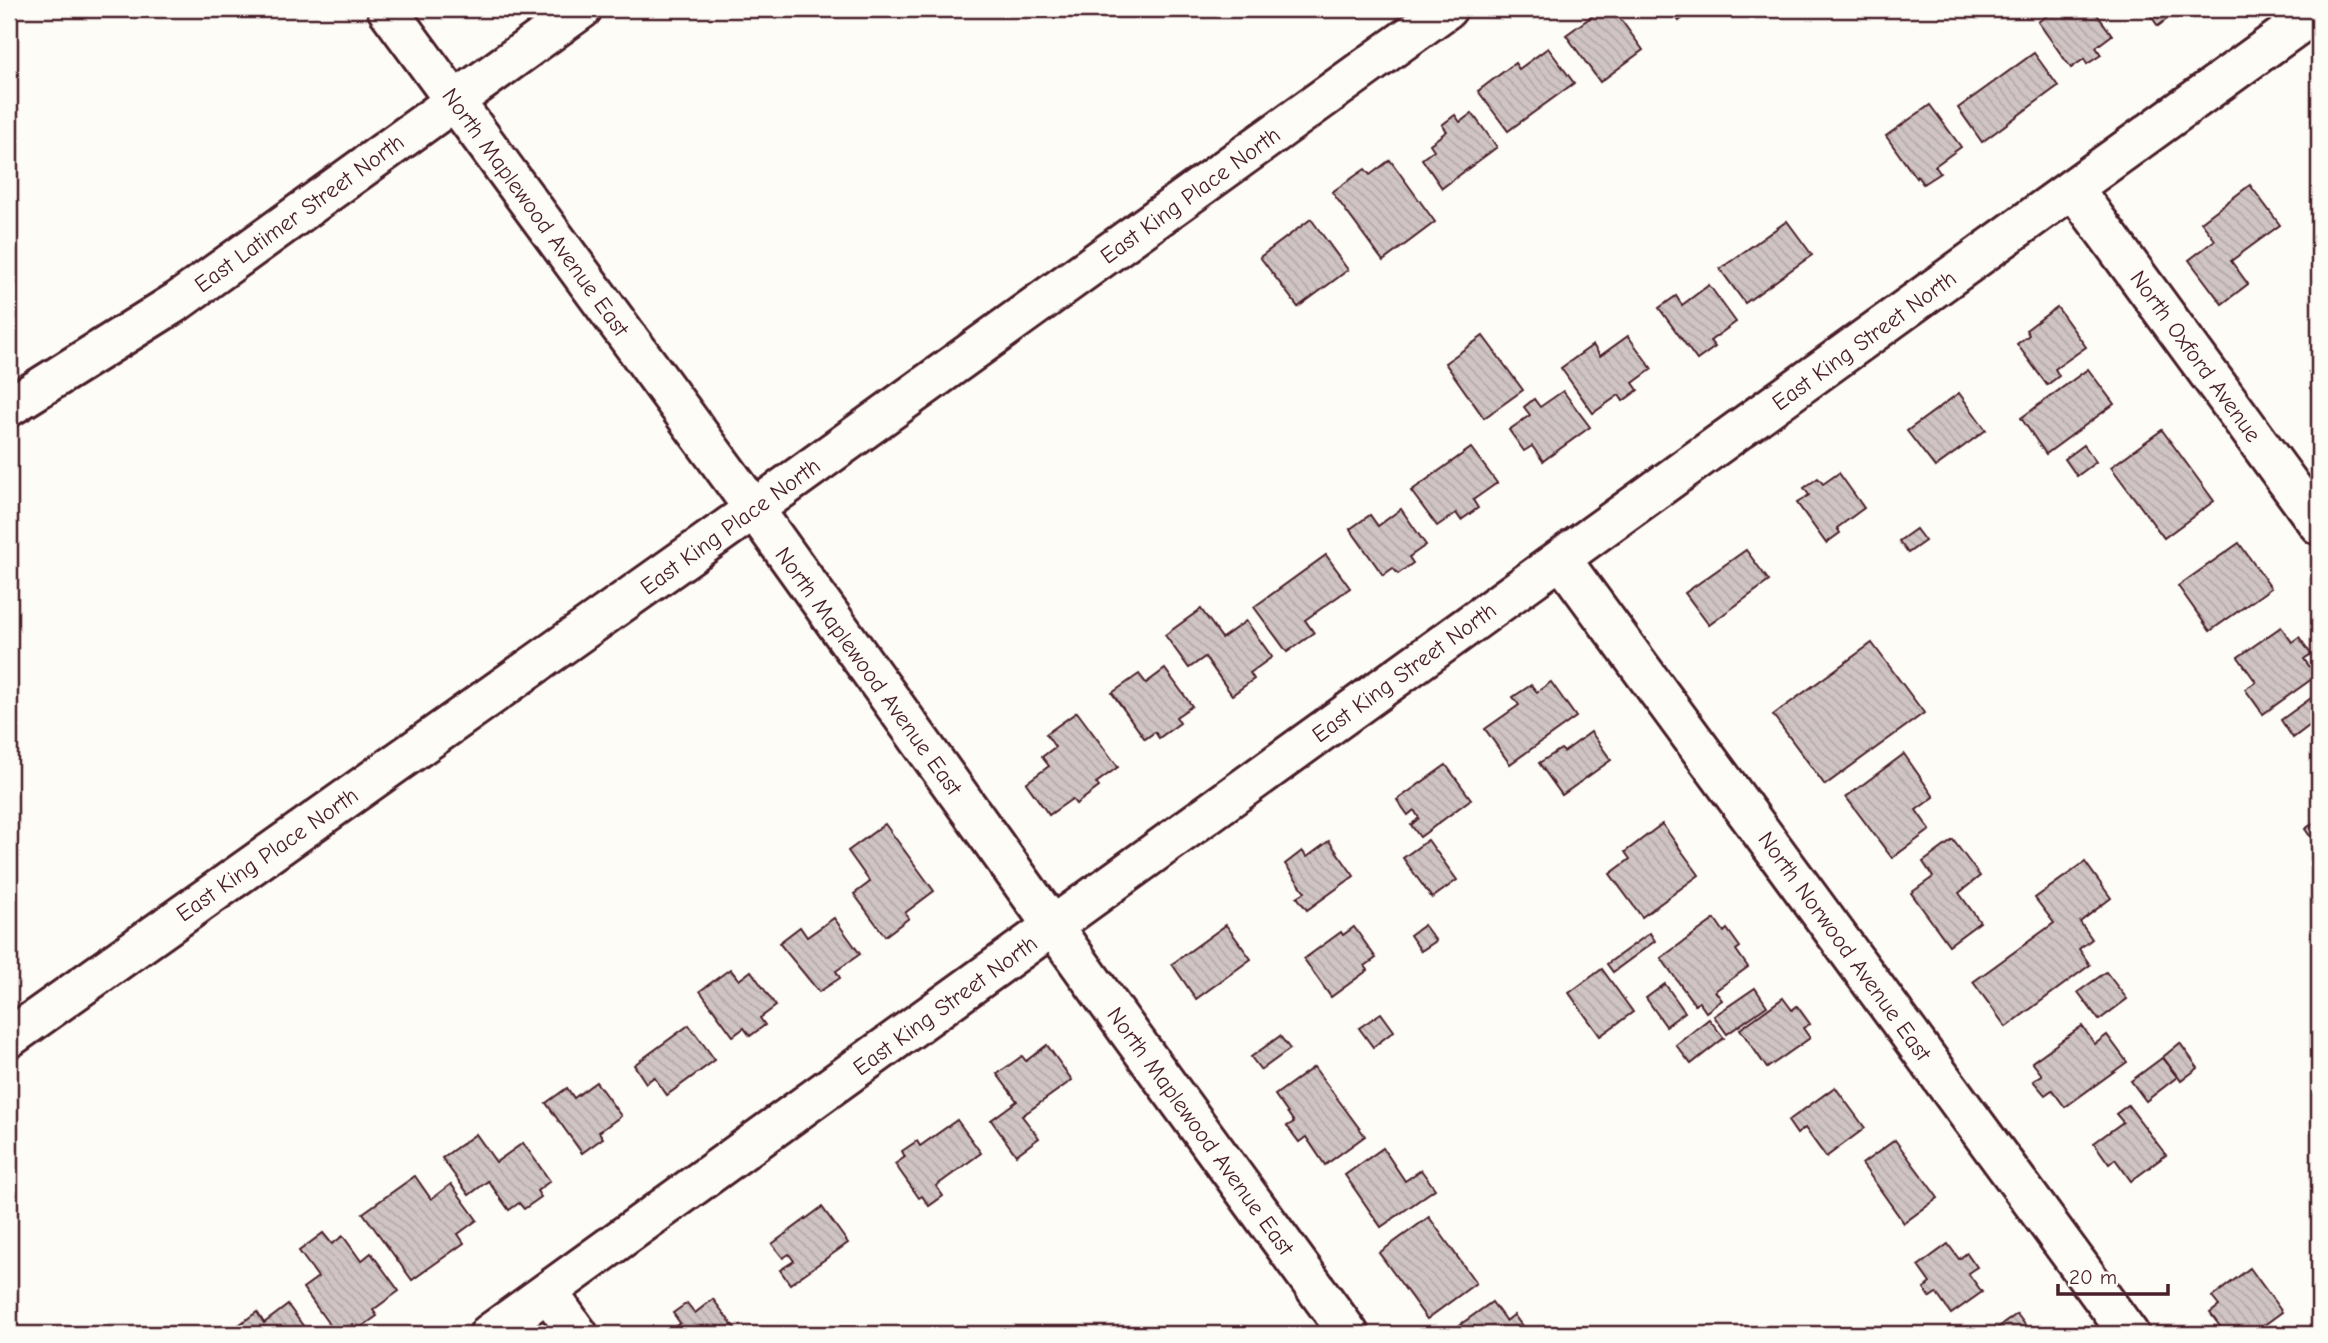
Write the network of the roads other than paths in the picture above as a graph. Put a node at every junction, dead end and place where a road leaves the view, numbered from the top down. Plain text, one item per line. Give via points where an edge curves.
1 (387, 9) edge
2 (582, 9) edge
3 (1447, 9) edge
4 (2319, 10) edge
5 (455, 101) junction
6 (2073, 188) junction
7 (9, 407) edge
8 (754, 509) junction
9 (2319, 525) edge
10 (1561, 559) junction
11 (1053, 927) junction
12 (9, 1038) edge
13 (548, 1292) junction
14 (489, 1334) edge
15 (578, 1334) edge
16 (1349, 1334) edge
17 (2129, 1334) edge

1 - 5 street, North Maplewood Avenue East
2 - 5 street, East Latimer Street North
3 - 8 street, East King Place North
4 - 6 street, East King Street North
5 - 7 street, East Latimer Street North via 178,301
5 - 8 street, North Maplewood Avenue East
6 - 9 street, North Oxford Avenue
6 - 10 street, East King Street North
8 - 11 street, North Maplewood Avenue East
8 - 12 street, East King Place North
10 - 11 street, East King Street North
10 - 17 street, North Norwood Avenue East
11 - 13 street, East King Street North
11 - 16 street, North Maplewood Avenue East
13 - 14 street, East King Street North
13 - 15 street

